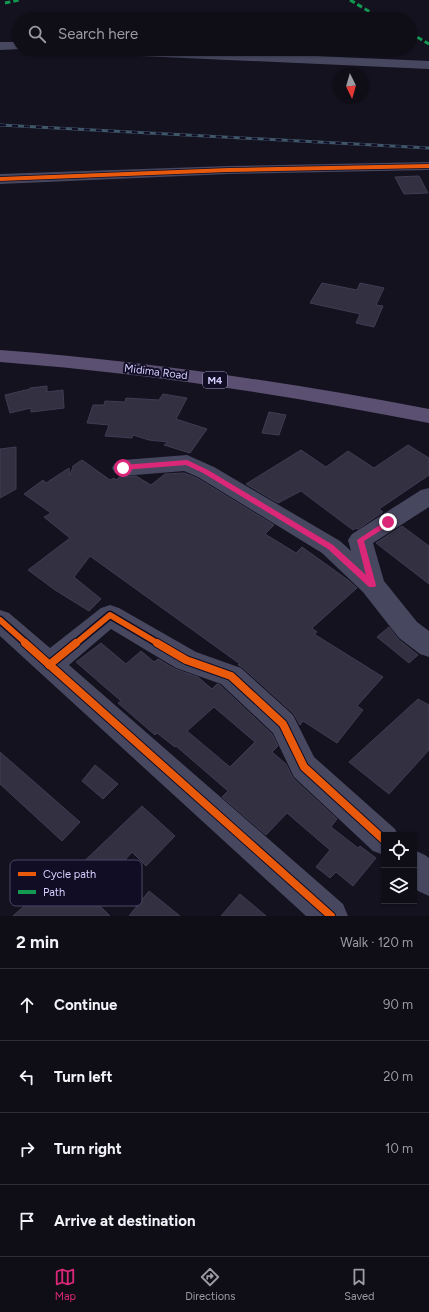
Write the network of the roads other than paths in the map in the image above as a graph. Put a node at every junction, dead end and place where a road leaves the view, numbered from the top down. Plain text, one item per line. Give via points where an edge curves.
1 (0, 46) edge
2 (12, 46) edge
3 (229, 56) edge
4 (429, 65) edge
5 (429, 166) edge
6 (0, 179) edge
7 (0, 356) edge
8 (429, 416) edge
9 (123, 468) dead end
10 (429, 496) edge
11 (372, 585) junction
12 (0, 620) edge
13 (429, 646) edge
14 (49, 665) junction
15 (381, 837) edge
16 (416, 868) edge
17 (429, 880) edge
18 (331, 916) edge

1 - 2 street
3 - 4 street
5 - 6 street via 228,170
7 - 8 main road, Midima Road / M4 via 266,386
9 - 11 street via 187,463 331,547
10 - 11 street via 360,540
11 - 13 street via 408,630
12 - 14 street
14 - 15 street via 110,616 186,660 231,676 283,724 304,767
14 - 18 street
16 - 17 street

